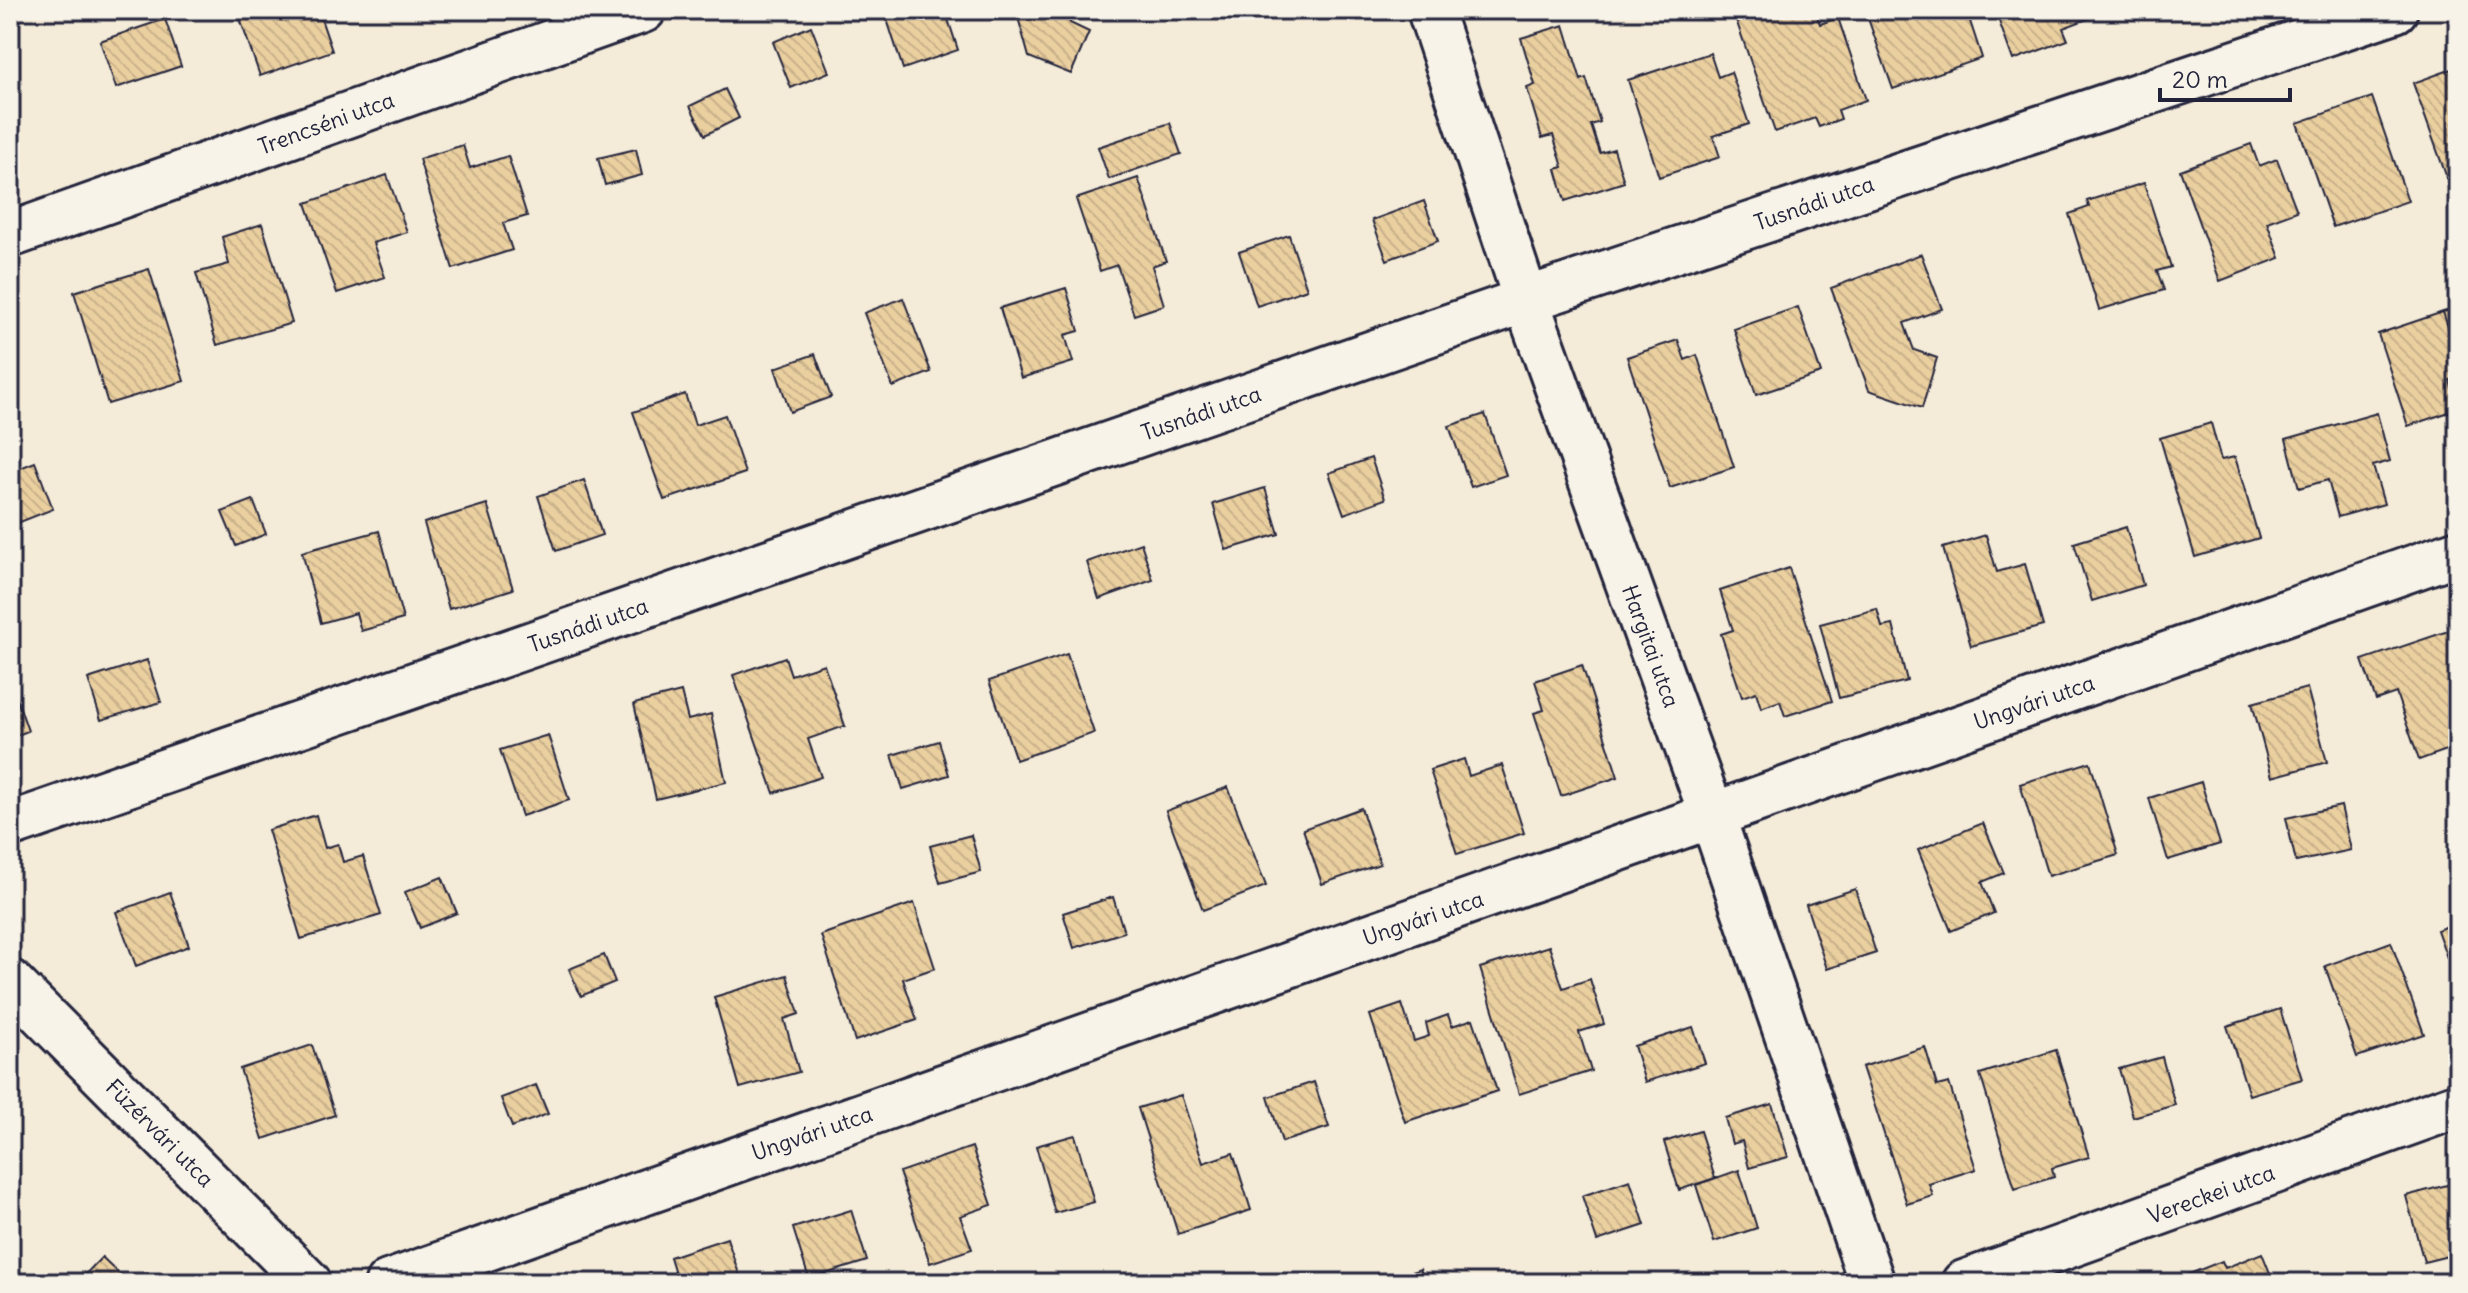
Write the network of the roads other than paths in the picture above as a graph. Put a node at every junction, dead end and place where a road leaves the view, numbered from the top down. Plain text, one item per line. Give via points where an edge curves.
1 (643, 10) edge
2 (1430, 10) edge
3 (2395, 10) edge
4 (10, 235) edge
5 (1526, 300) junction
6 (2458, 552) edge
7 (1712, 815) junction
8 (10, 825) edge
9 (10, 982) edge
10 (2458, 1105) edge
11 (309, 1283) edge
12 (388, 1283) edge
13 (1872, 1283) edge
14 (1964, 1283) edge

1 - 4 street, Trencséni utca
2 - 5 street, Hargitai utca
3 - 5 street, Tusnádi utca
5 - 7 street, Hargitai utca
5 - 8 street, Tusnádi utca
6 - 7 street, Ungvári utca
7 - 12 street, Ungvári utca
7 - 13 street, Hargitai utca
9 - 11 street, Füzérvári utca
10 - 14 street, Vereckei utca

